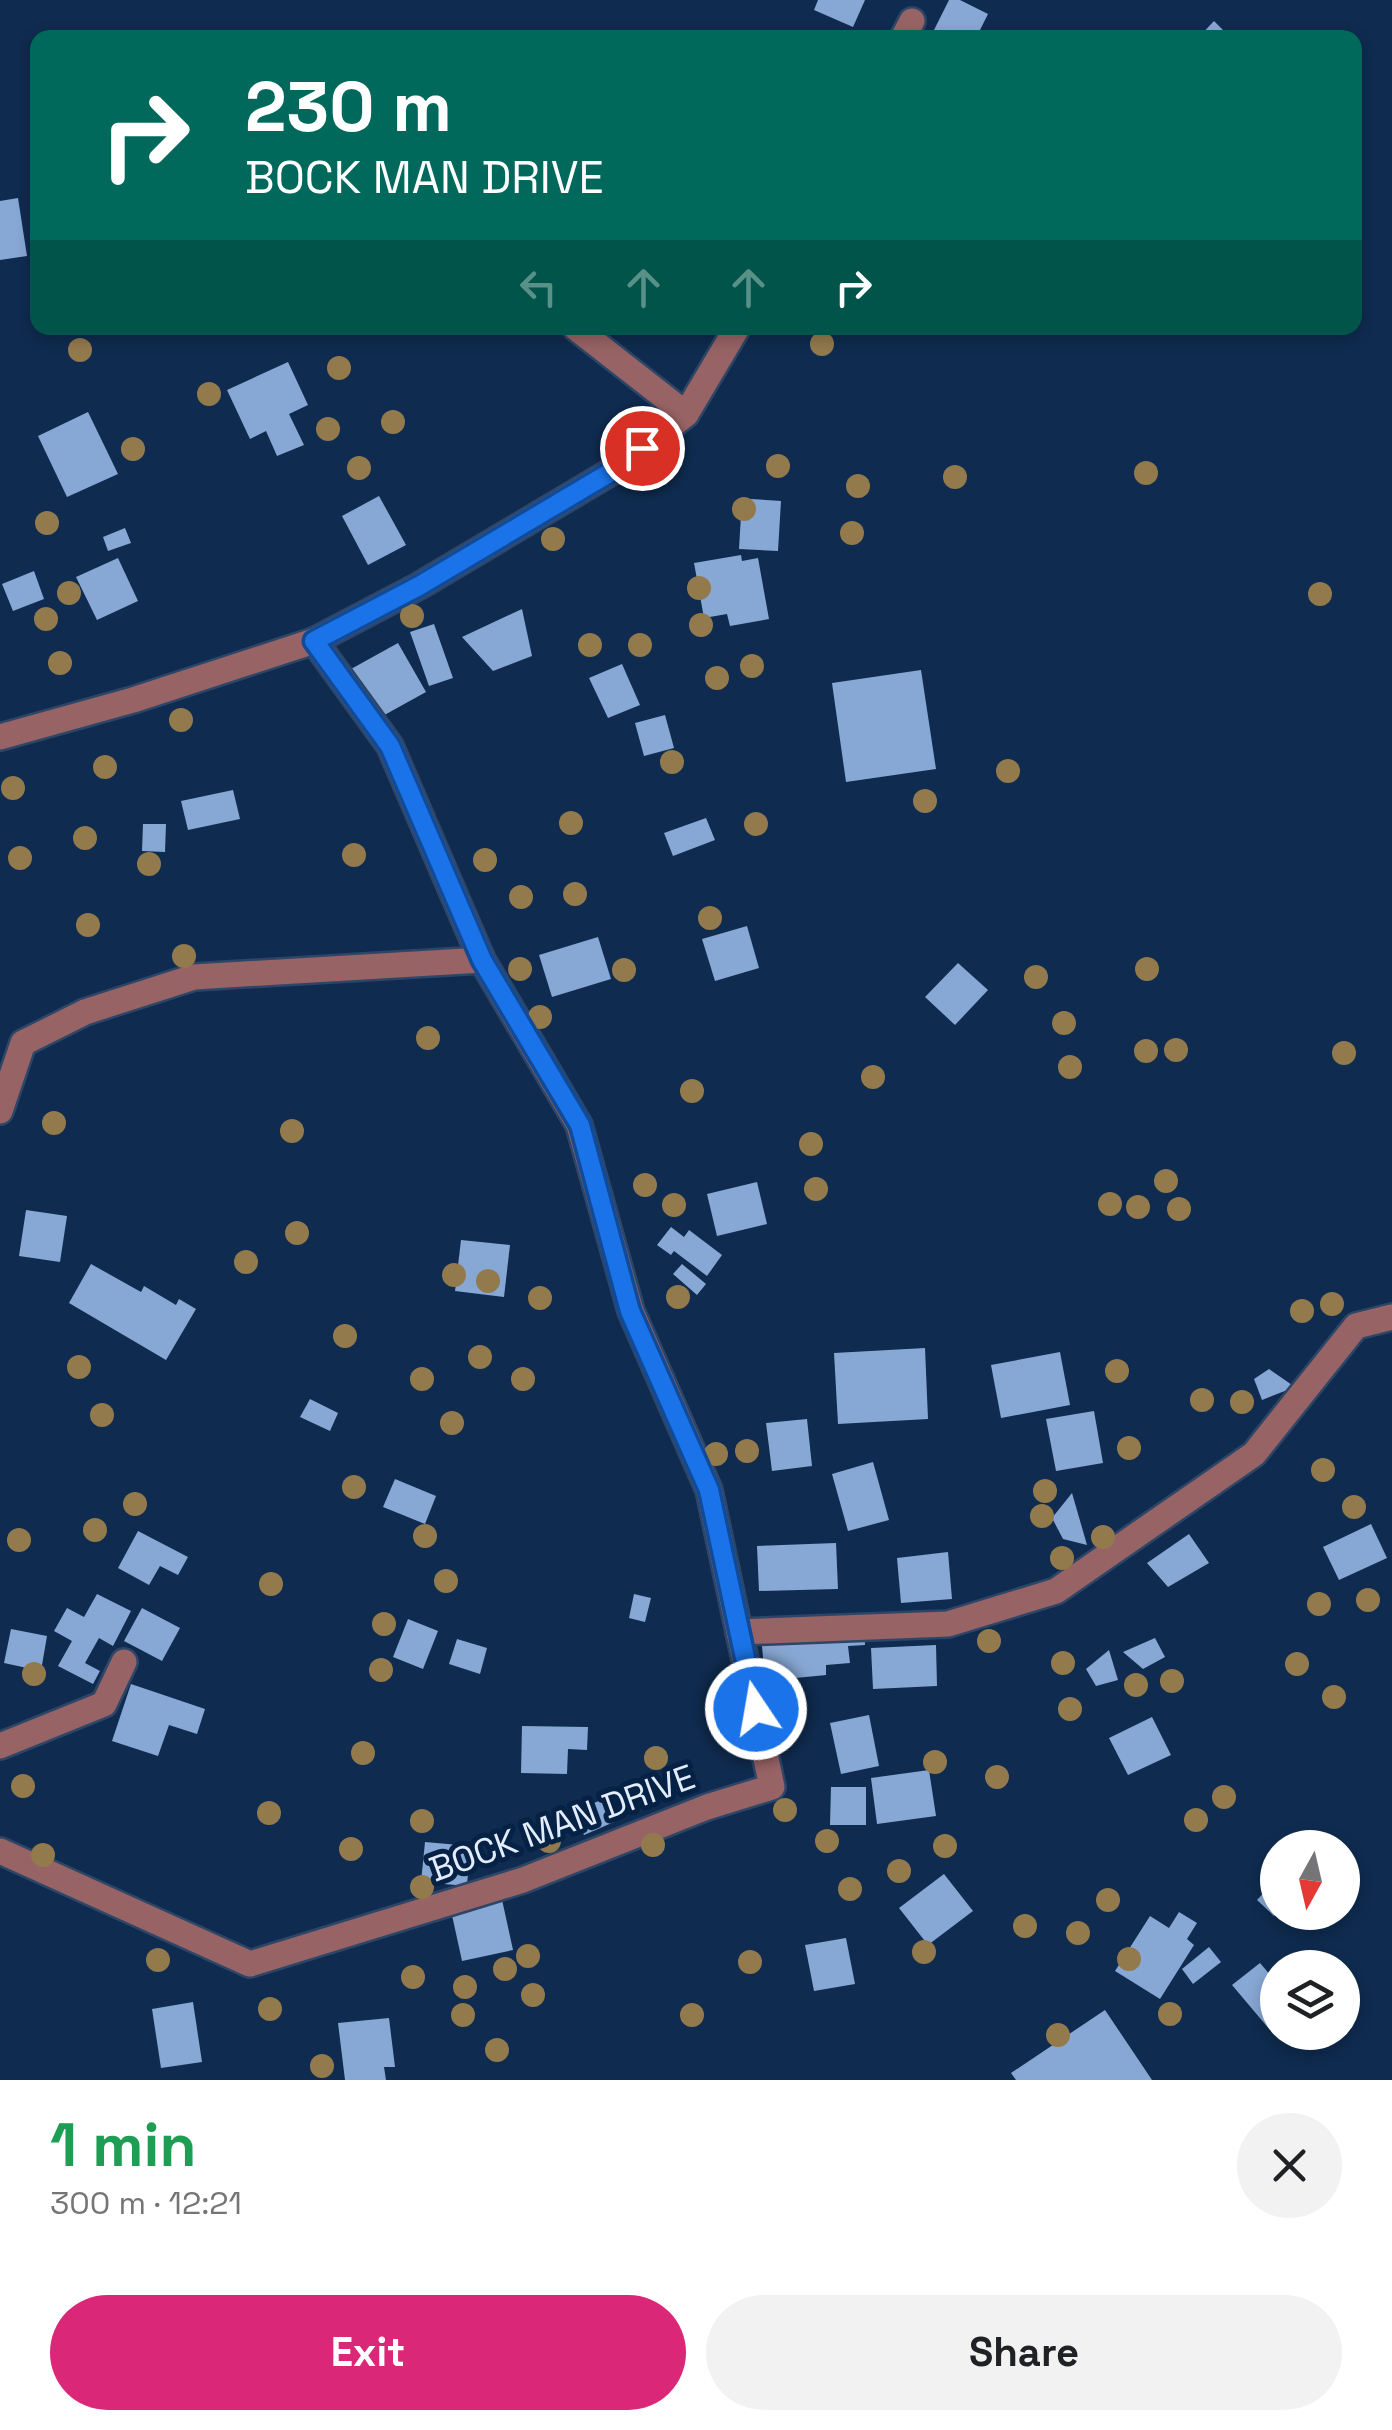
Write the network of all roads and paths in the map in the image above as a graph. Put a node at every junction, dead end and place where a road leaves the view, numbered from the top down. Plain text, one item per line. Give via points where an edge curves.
1 (585, 335) edge
2 (733, 335) edge
3 (686, 414) junction
4 (314, 641) junction
5 (0, 736) edge
6 (482, 960) junction
7 (0, 1112) edge
8 (1392, 1316) edge
9 (739, 1632) junction
10 (124, 1662) dead end
11 (0, 1746) edge
12 (0, 1852) edge

1 - 3 street
2 - 3 street
3 - 4 street via 621,466
4 - 5 street
4 - 6 street, BOCK MAN DRIVE via 390,746
6 - 7 street via 194,977 85,1012 24,1043
6 - 9 street, BOCK MAN DRIVE via 580,1125 630,1311 709,1490
8 - 9 street via 1356,1326 1254,1454 1056,1592 948,1624
9 - 12 street, BOCK MAN DRIVE via 772,1786 523,1880 250,1964
10 - 11 street via 104,1704

